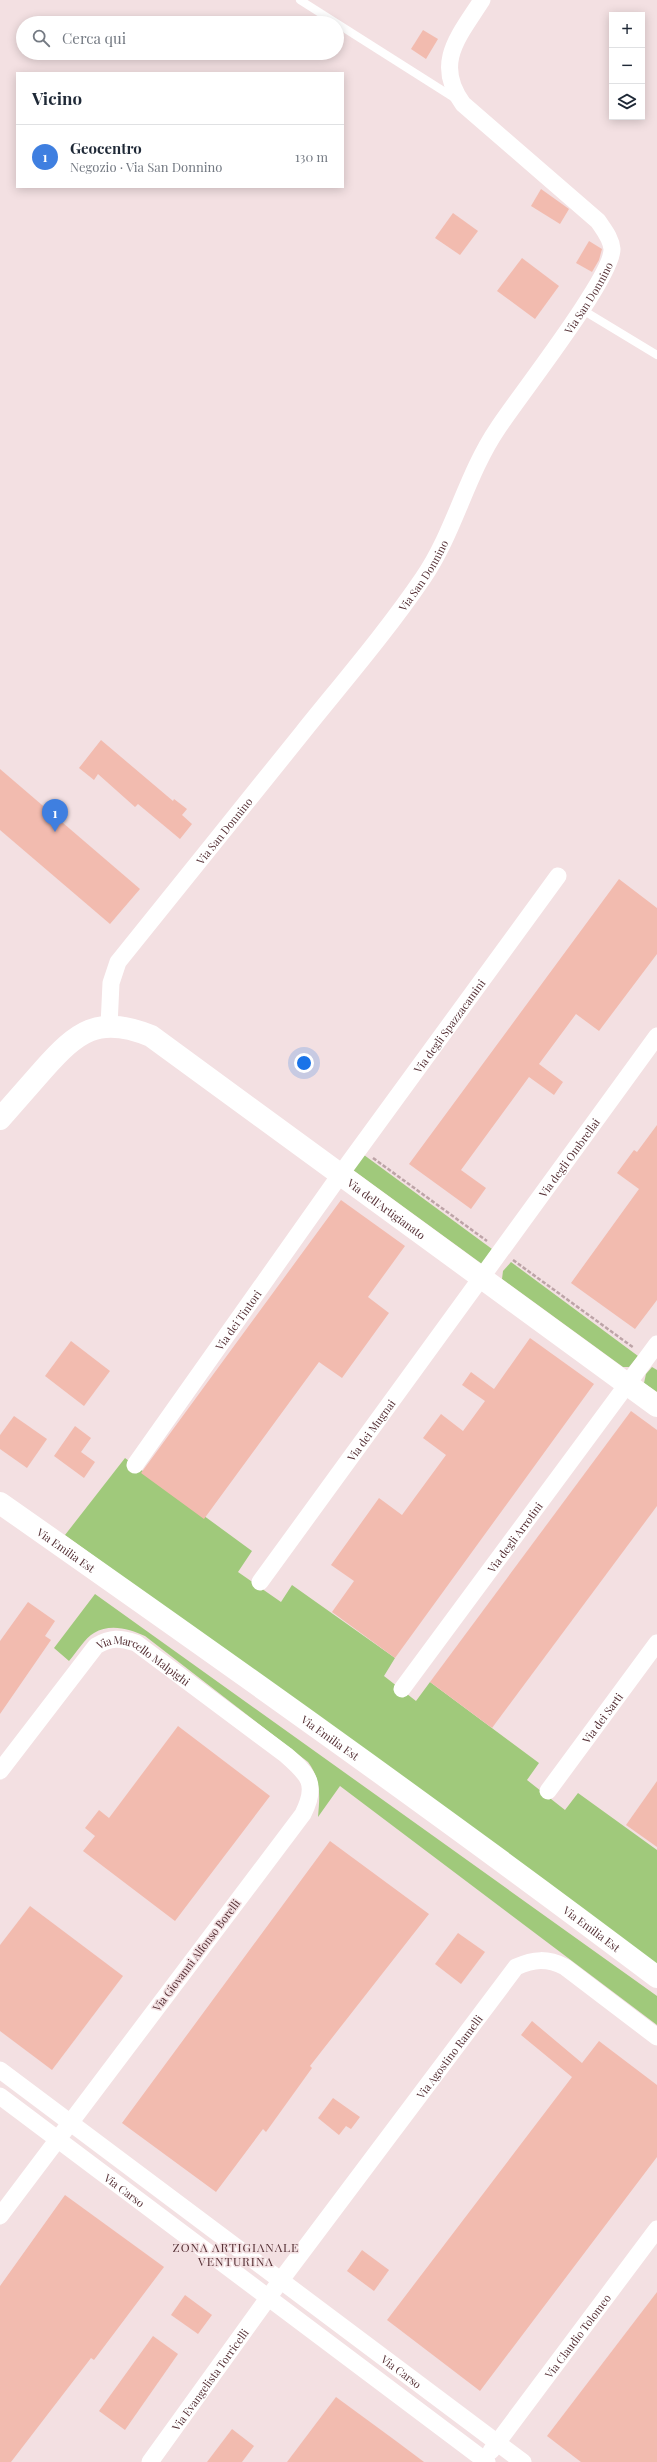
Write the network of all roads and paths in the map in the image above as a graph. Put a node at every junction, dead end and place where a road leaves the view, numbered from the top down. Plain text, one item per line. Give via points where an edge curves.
1 (300, 0) edge
2 (482, 0) edge
3 (325, 16) edge
4 (344, 28) edge
5 (464, 104) junction
6 (581, 309) junction
7 (657, 355) edge
8 (558, 876) dead end
9 (109, 1026) junction
10 (657, 1036) edge
11 (0, 1119) edge
12 (340, 1175) junction
13 (483, 1279) junction
14 (657, 1344) edge
15 (628, 1385) junction
16 (657, 1406) edge
17 (135, 1465) dead end
18 (0, 1503) edge
19 (260, 1582) dead end
20 (657, 1643) edge
21 (402, 1689) dead end
22 (0, 1771) edge
23 (311, 1783) joint
24 (548, 1791) dead end
25 (657, 1977) edge
26 (657, 2037) edge
27 (0, 2070) edge
28 (0, 2096) edge
29 (70, 2122) junction
30 (58, 2139) junction
31 (0, 2216) edge
32 (657, 2229) edge
33 (280, 2280) junction
34 (269, 2297) junction
35 (497, 2443) junction
36 (485, 2461) edge
37 (150, 2462) edge
38 (523, 2462) edge

1 - 3 lane
2 - 5 street, Via San Donnino via 454,46 450,59 451,84
4 - 5 lane
5 - 6 street, Via San Donnino via 598,221 610,239 610,261
6 - 7 lane
6 - 9 street, Via San Donnino via 483,452 451,525 422,579 340,686 118,962 111,983
8 - 12 street, Via degli Spazzacamini
9 - 11 street via 82,1033 66,1044
9 - 12 street, Via dell'Artigianato via 136,1030 151,1036
10 - 13 street, Via degli Ombrellai
12 - 13 street, Via dell'Artigianato
12 - 17 street, Via dei Tintori
13 - 15 street, Via dell'Artigianato
13 - 19 street, Via dei Mugnai
14 - 15 street, Via degli Arrotini
15 - 16 street, Via dell'Artigianato
15 - 21 street, Via degli Arrotini
18 - 25 street, Via Emilia Est via 460,1829
20 - 24 street, Via dei Sarti
22 - 23 street, Via Marcello Malpighi via 96,1646 106,1639 114,1638 136,1643 286,1755 305,1771
23 - 29 street, Via Giovanni Alfonso Borelli via 310,1801 303,1814
26 - 33 street, Via Agostino Ramelli via 565,1966 535,1960 516,1967
27 - 29 street, Via Carso
28 - 30 street, Via Carso
29 - 30 street
29 - 33 street, Via Carso
30 - 31 street
30 - 34 street, Via Carso
32 - 35 street, Via Claudio Tolomeo
33 - 34 street
33 - 35 street, Via Carso
34 - 36 street, Via Carso
34 - 37 street, Via Evangelista Torricelli
35 - 36 street, Via Claudio Tolomeo
35 - 38 street, Via Carso

